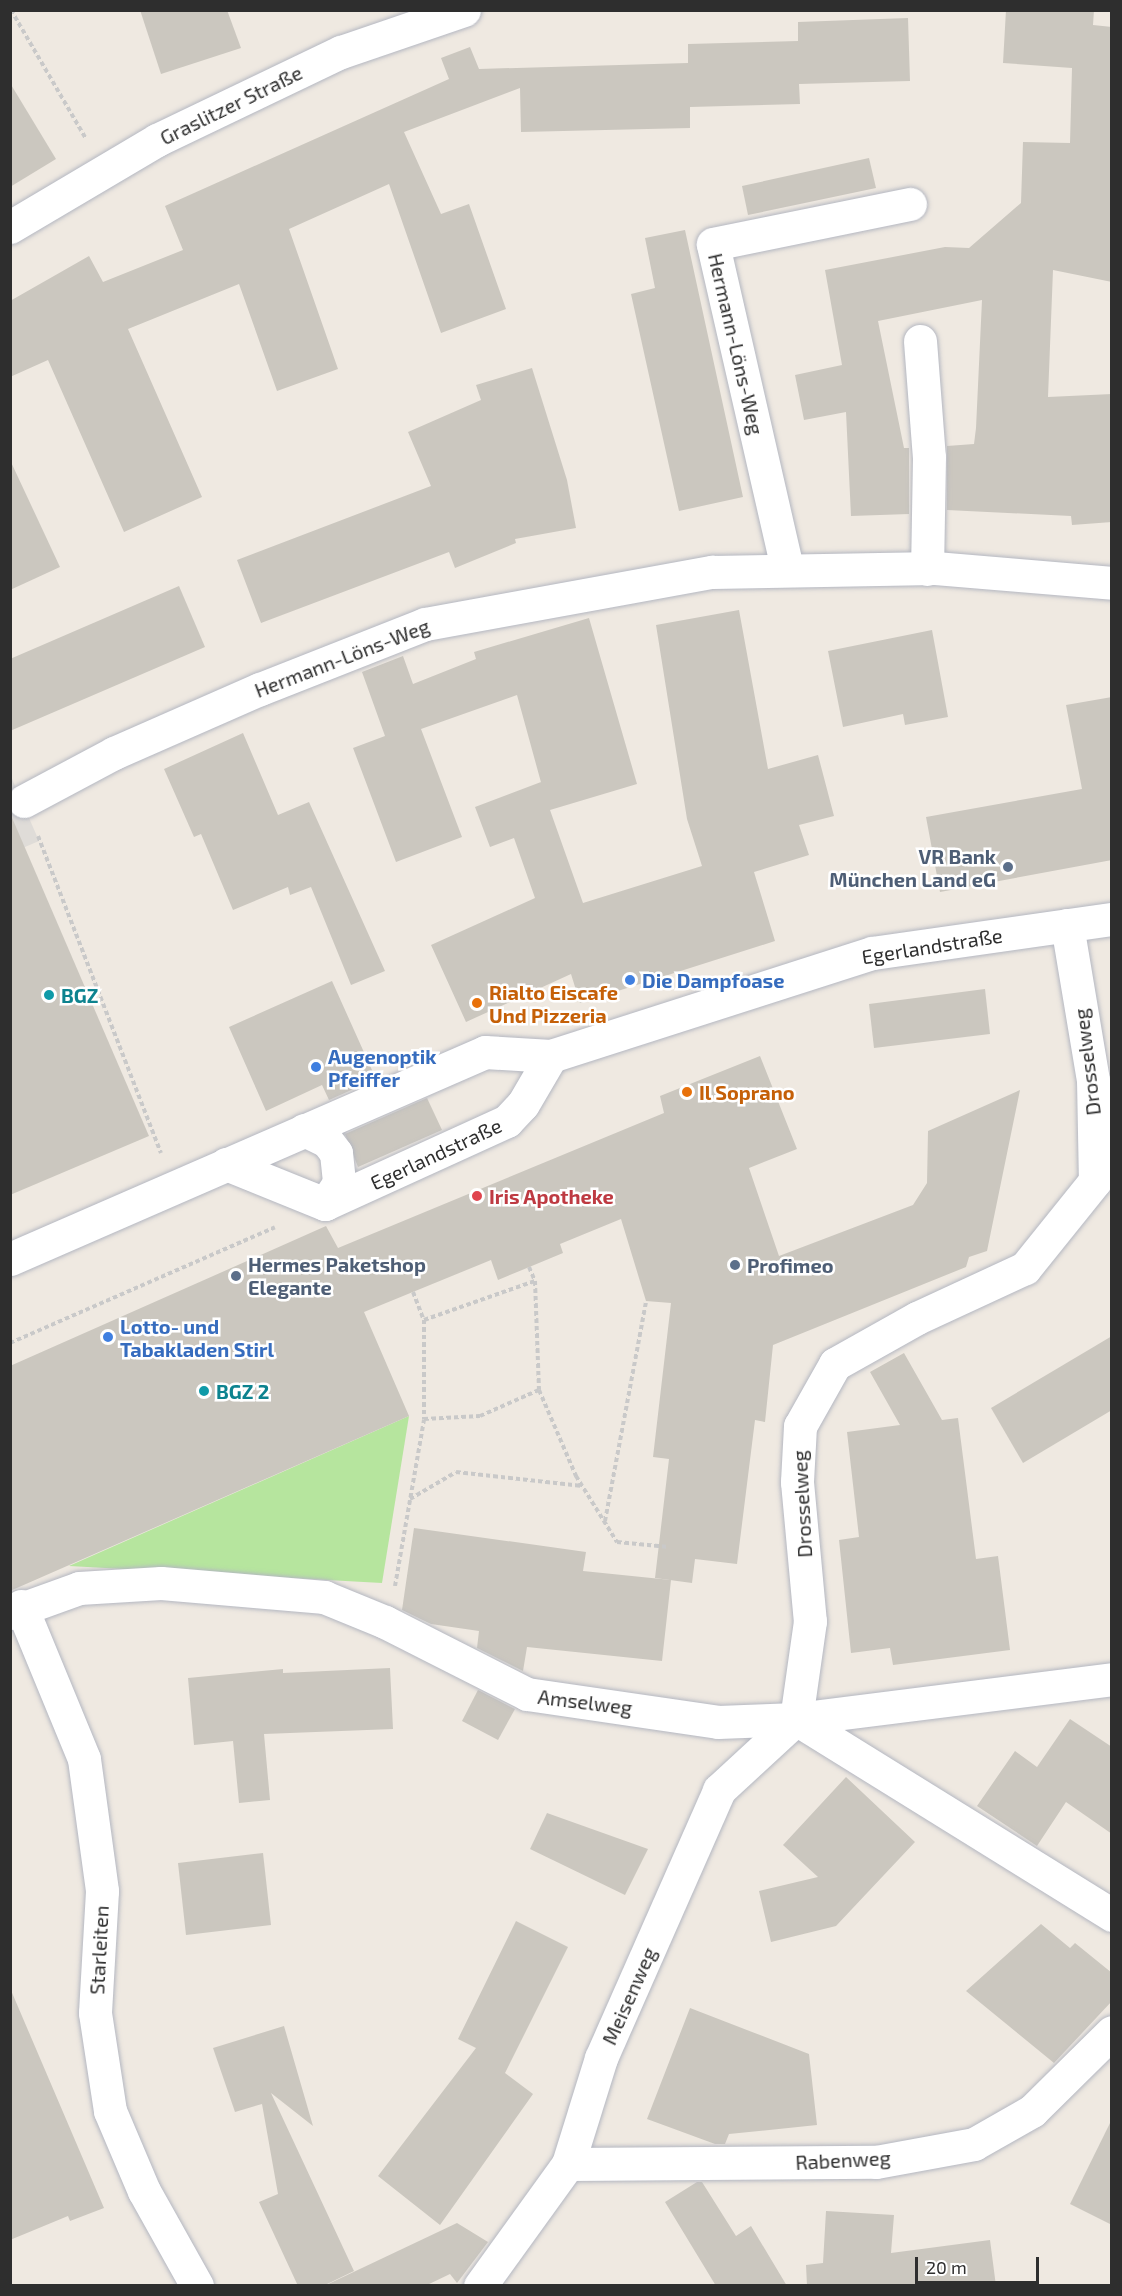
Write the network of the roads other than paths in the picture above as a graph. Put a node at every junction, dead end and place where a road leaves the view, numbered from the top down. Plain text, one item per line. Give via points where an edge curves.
1 (464, 10) edge
2 (910, 204) dead end
3 (10, 227) edge
4 (920, 341) dead end
5 (787, 568) junction
6 (927, 568) junction
7 (1112, 583) edge
8 (24, 801) dead end
9 (1112, 918) edge
10 (1067, 925) junction
11 (551, 1056) junction
12 (304, 1130) junction
13 (226, 1164) junction
14 (325, 1204) junction
15 (10, 1259) edge
16 (16, 1610) edge
17 (1112, 1679) edge
18 (796, 1719) junction
19 (1112, 1915) edge
20 (1112, 2032) edge
21 (568, 2164) junction
22 (197, 2286) edge
23 (480, 2286) edge

1 - 3 street, Graslitzer Straße via 341,52 157,140
2 - 5 street, Hermann-Löns-Weg via 713,244
4 - 6 street via 929,457
5 - 6 street, Hermann-Löns-Weg
5 - 8 street, Hermann-Löns-Weg via 712,572 425,624 260,689 114,753
6 - 7 street, Hermann-Löns-Weg
9 - 10 street, Egerlandstraße
10 - 11 street, Egerlandstraße via 872,953
10 - 18 street, Drosselweg via 1093,1080 1095,1182 1025,1268 917,1318 835,1364 800,1426 797,1482 810,1622
11 - 12 street, Egerlandstraße via 484,1052
11 - 14 street, Egerlandstraße via 523,1104 507,1121
12 - 13 street, Egerlandstraße
12 - 14 street, Egerlandstraße via 327,1141 336,1153 339,1183
13 - 14 street
13 - 15 street, Egerlandstraße
16 - 18 street, Amselweg via 79,1588 161,1583 324,1598 390,1625 527,1694 718,1722
16 - 22 street, Starleiten via 84,1760 102,1891 95,2013 110,2111 144,2191
17 - 18 street, Amselweg
18 - 19 street
18 - 21 street, Meisenweg via 719,1790 602,2058
20 - 21 street, Rabenweg via 1032,2111 974,2144 876,2162
21 - 23 street, Meisenweg

